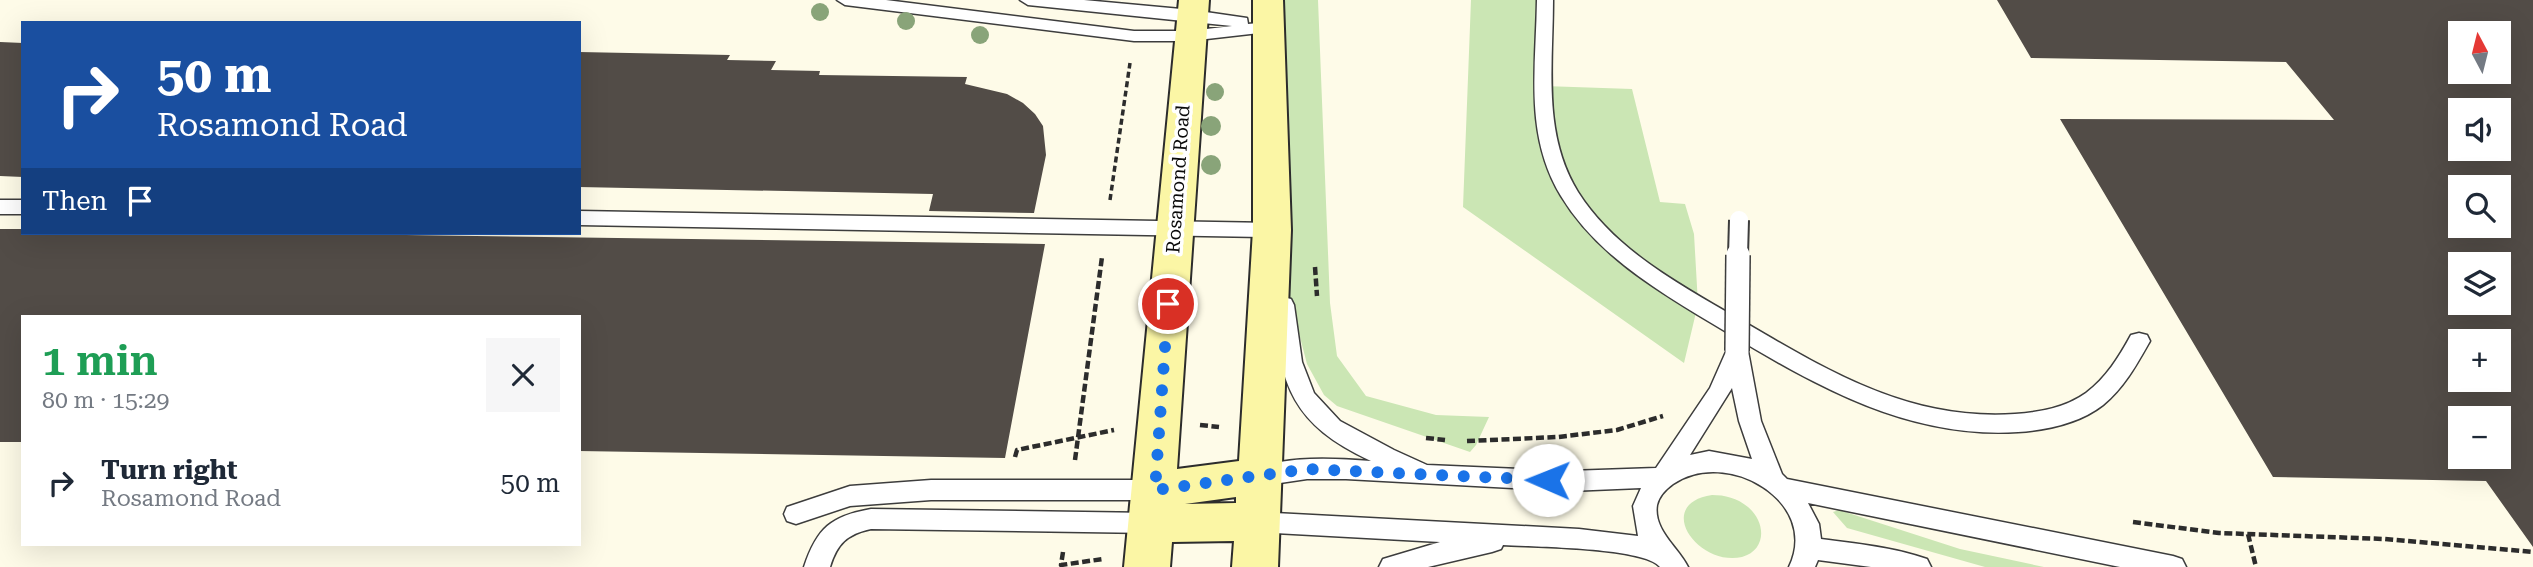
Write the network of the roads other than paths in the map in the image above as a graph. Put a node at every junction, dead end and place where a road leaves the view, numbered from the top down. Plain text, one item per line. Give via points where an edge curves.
1 (845, 0) edge
2 (1028, 0) edge
3 (1085, 0) edge
4 (1545, 0) edge
5 (1034, 1) edge
6 (1268, 13) edge
7 (1192, 17) edge
8 (0, 207) edge
9 (21, 207) edge
10 (581, 218) edge
11 (1739, 220) dead end
12 (1174, 230) junction
13 (1272, 230) junction
14 (2139, 341) dead end
15 (1737, 351) junction
16 (1422, 473) junction
17 (1663, 475) junction
18 (1259, 476) junction
19 (1776, 484) junction
20 (1153, 507) junction
21 (796, 514) dead end
22 (1257, 522) junction
23 (1529, 535) junction
24 (1808, 560) edge
25 (1668, 561) edge
26 (817, 567) edge
27 (1147, 567) edge
28 (1255, 567) edge
29 (1392, 567) edge
30 (1918, 567) edge
31 (2173, 567) edge

1 - 7 lane via 1134,36
2 - 5 lane
3 - 5 lane
4 - 14 lane via 1545,130 1555,167 1589,221 1663,282 1804,369 1888,406 1991,425 2073,411 2124,371
5 - 7 lane
6 - 7 lane
6 - 13 street
7 - 12 street, Rosamond Road
8 - 9 lane
10 - 12 lane
11 - 15 lane, bridge
12 - 13 lane
12 - 20 street, Rosamond Road
13 - 16 lane via 1292,364 1303,395 1319,416 1349,439
13 - 18 street
15 - 17 lane via 1714,400
15 - 19 lane via 1750,421
16 - 17 lane via 1569,481
16 - 18 lane via 1307,469
17 - 19 lane via 1684,464 1717,460 1740,464
17 - 25 lane via 1650,491 1646,516 1650,533
18 - 20 street
18 - 22 street
19 - 24 lane via 1804,516
19 - 31 lane
20 - 21 lane via 931,490 850,496
20 - 22 street
20 - 26 lane via 871,519 832,533
20 - 27 street, Rosamond Road
22 - 23 lane
22 - 28 street
23 - 25 lane via 1621,542
23 - 29 lane via 1452,549
24 - 30 lane via 1870,556

